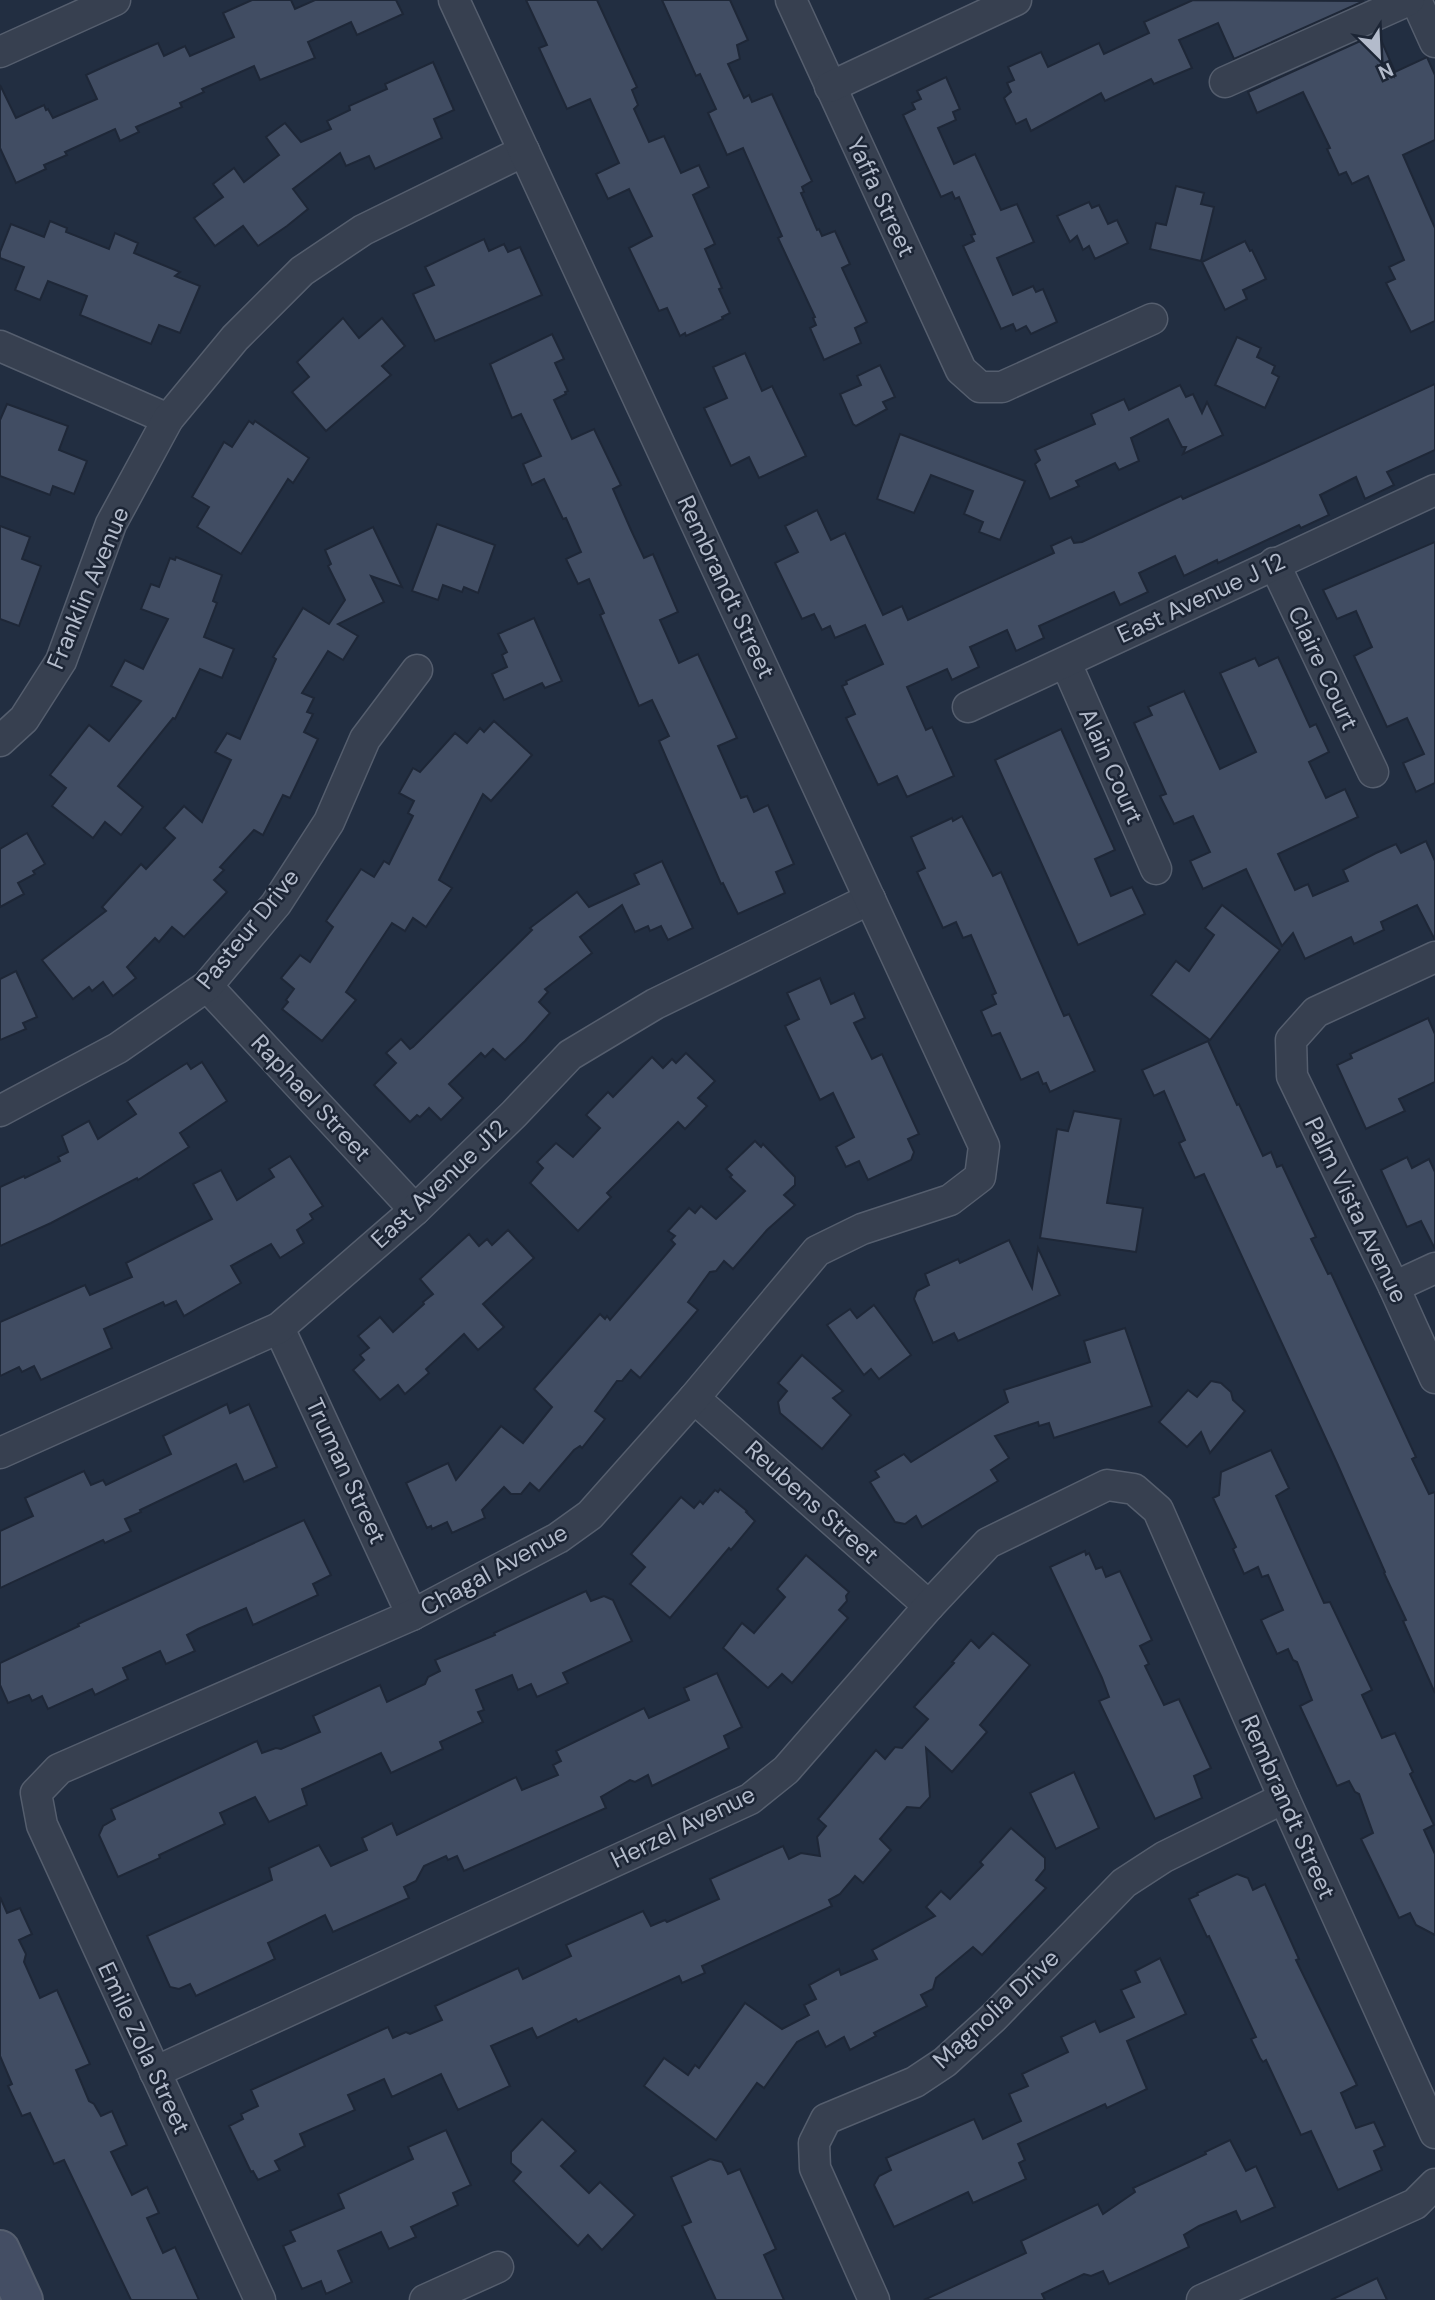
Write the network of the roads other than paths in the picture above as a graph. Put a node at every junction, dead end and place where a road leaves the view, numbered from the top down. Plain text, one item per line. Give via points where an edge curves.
1 (115, 0) edge
2 (454, 0) edge
3 (791, 0) edge
4 (1016, 0) edge
5 (1409, 0) edge
6 (1, 48) edge
7 (1225, 82) dead end
8 (830, 87) junction
9 (524, 151) junction
10 (1152, 319) dead end
11 (0, 346) edge
12 (168, 419) junction
13 (1435, 490) edge
14 (1274, 563) junction
15 (1066, 663) junction
16 (417, 670) dead end
17 (968, 707) dead end
18 (0, 741) edge
19 (1373, 772) dead end
20 (1156, 869) dead end
21 (870, 899) junction
22 (1435, 957) edge
23 (207, 986) junction
24 (0, 1111) edge
25 (980, 1177) joint
26 (415, 1210) junction
27 (1435, 1268) edge
28 (1394, 1287) junction
29 (279, 1328) junction
30 (1435, 1378) edge
31 (694, 1398) junction
32 (0, 1453) edge
33 (1134, 1489) joint
34 (929, 1606) junction
35 (412, 1615) junction
36 (36, 1793) joint
37 (1283, 1798) junction
38 (155, 2072) junction
39 (1435, 2133) edge
40 (1435, 2184) edge
41 (1, 2255) edge
42 (498, 2267) dead end
43 (23, 2300) edge
44 (260, 2300) edge
45 (425, 2300) edge
46 (874, 2300) edge
47 (1202, 2300) edge

1 - 6 street
2 - 9 street, Rembrandt Street
3 - 8 street, Yaffa Street
4 - 8 street
5 - 7 street
8 - 10 street, Yaffa Street via 961,370 980,387 1002,387
9 - 12 street, Franklin Avenue via 363,230 302,271 235,338
9 - 21 street, Rembrandt Street
11 - 12 street
12 - 18 street, Franklin Avenue via 111,524 61,661 24,719
13 - 14 street, East Avenue J 12
14 - 15 street, East Avenue J 12
14 - 19 street, Claire Court
15 - 17 street, East Avenue J 12
15 - 20 street, Alain Court
16 - 23 street, Pasteur Drive via 365,739 329,822 276,904
21 - 25 street, Rembrandt Street via 985,1146
21 - 26 street, East Avenue J12 via 655,1003 570,1055
22 - 28 street, Palm Vista Avenue via 1315,1012 1291,1040 1292,1076
23 - 24 street, Pasteur Drive via 118,1048
23 - 26 street, Raphael Street
25 - 31 street, Chagal Avenue via 950,1200 862,1229 817,1251
26 - 29 street, East Avenue J12
27 - 28 street
28 - 30 street, Palm Vista Avenue
29 - 32 street, East Avenue J12
29 - 35 street, Truman Street
31 - 34 street, Reubens Street
31 - 35 street, Chagal Avenue via 590,1515 558,1538
33 - 34 street, Herzel Avenue via 1107,1485 988,1543
33 - 37 street, Rembrandt Street via 1158,1510
34 - 38 street, Herzel Avenue via 786,1770 750,1799
35 - 36 street, Chagal Avenue via 59,1769
36 - 38 street, Emile Zola Street via 42,1825
37 - 39 street, Rembrandt Street
37 - 46 street, Magnolia Drive via 1164,1857 1124,1883 945,2062 915,2082 827,2119 814,2143 815,2168
38 - 44 street, Emile Zola Street
40 - 47 street via 1415,2204
41 - 43 street
42 - 45 street

